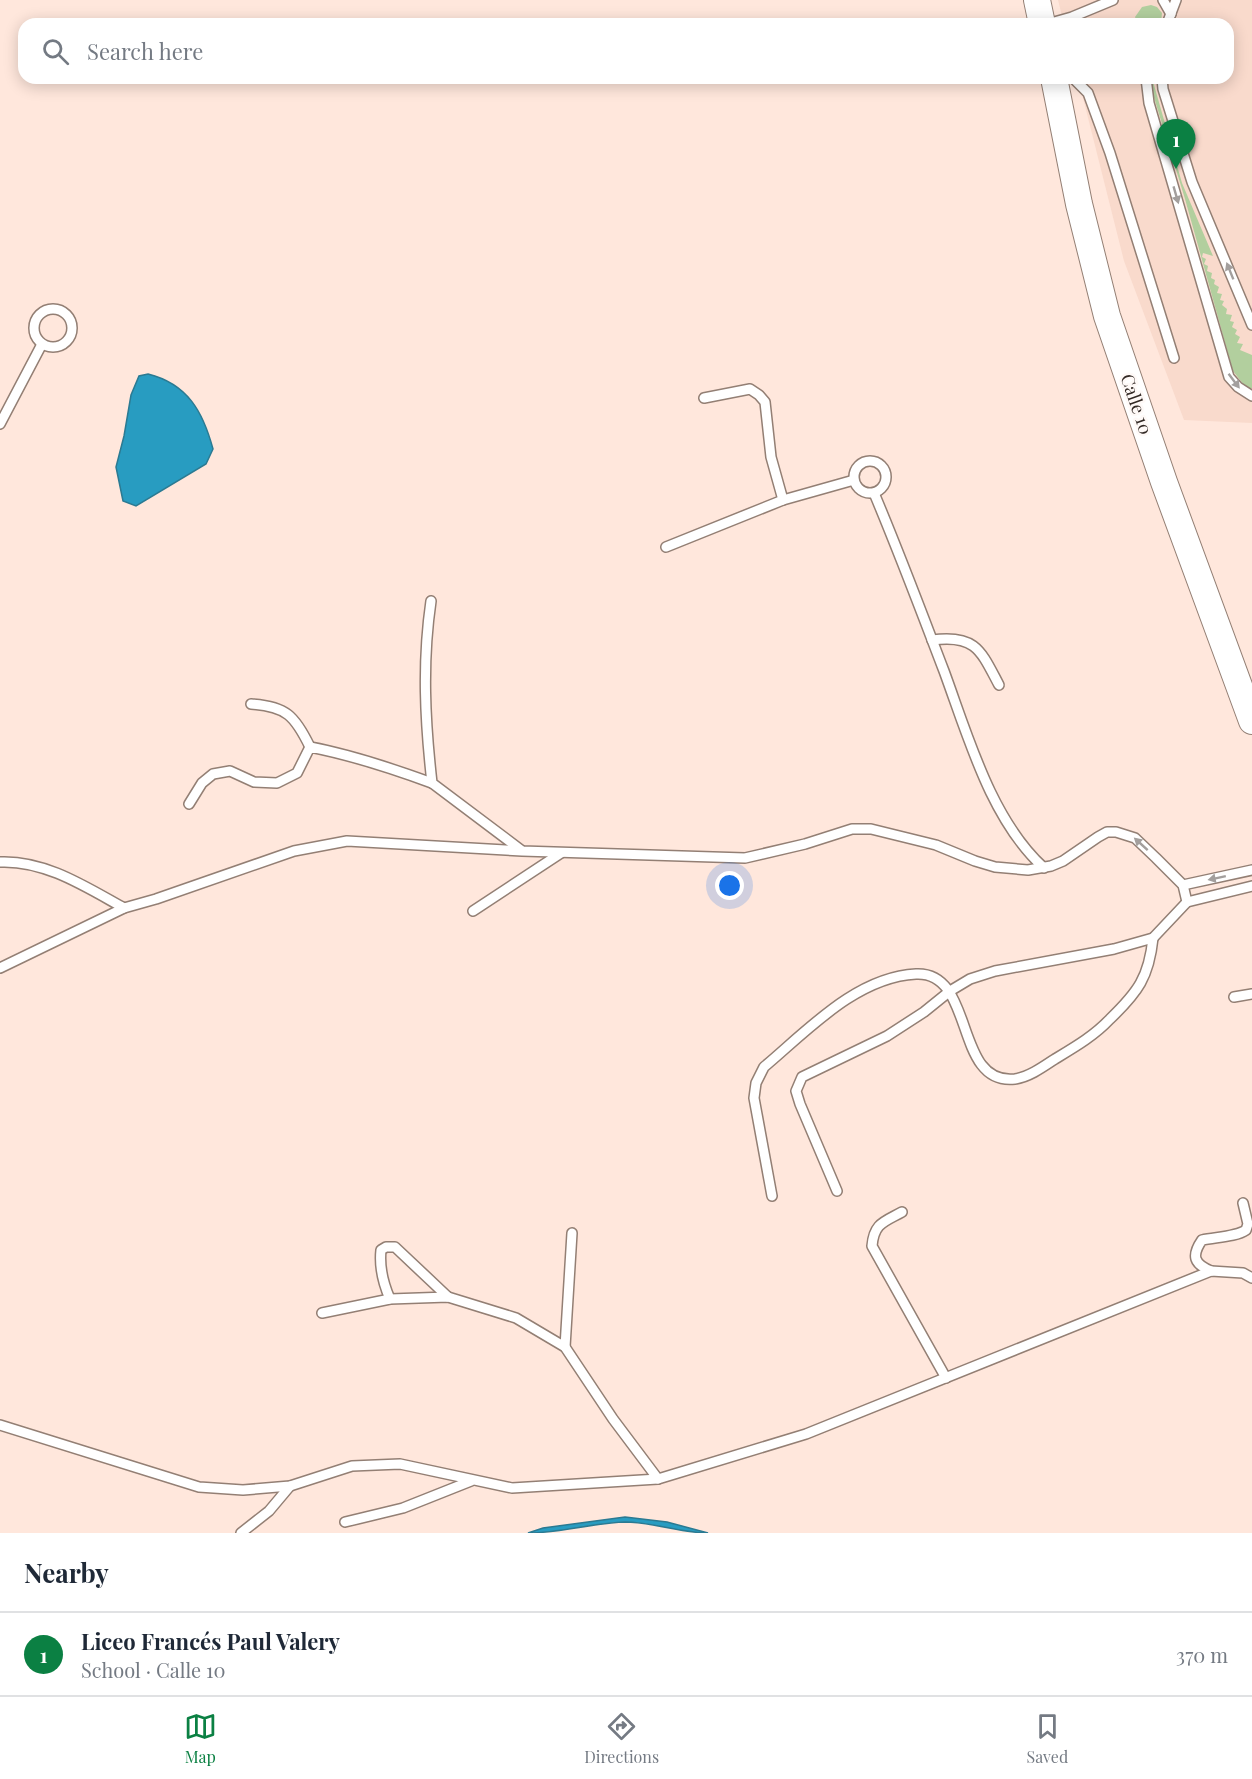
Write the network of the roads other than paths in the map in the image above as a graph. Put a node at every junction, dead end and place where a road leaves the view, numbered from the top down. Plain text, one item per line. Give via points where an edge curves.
1 (1037, 0) edge
2 (1113, 0) edge
3 (1163, 0) edge
4 (1176, 0) edge
5 (1171, 14) junction
6 (1041, 18) edge
7 (1080, 18) edge
8 (1169, 18) edge
9 (1064, 84) edge
10 (1068, 84) edge
11 (1147, 84) edge
12 (1163, 84) edge
13 (1252, 325) edge
14 (42, 344) junction
15 (1174, 358) dead end
16 (1252, 396) edge
17 (704, 398) dead end
18 (0, 424) edge
19 (854, 480) junction
20 (874, 493) junction
21 (783, 500) junction
22 (666, 547) dead end
23 (431, 601) dead end
24 (932, 640) junction
25 (999, 685) dead end
26 (251, 704) dead end
27 (1252, 721) edge
28 (310, 747) junction
29 (432, 783) junction
30 (189, 804) dead end
31 (522, 851) junction
32 (561, 853) junction
33 (0, 862) edge
34 (1044, 868) junction
35 (1252, 870) edge
36 (1183, 885) junction
37 (1252, 886) edge
38 (1187, 902) junction
39 (124, 908) junction
40 (473, 910) dead end
41 (1153, 938) junction
42 (0, 968) edge
43 (950, 991) junction
44 (1252, 994) edge
45 (1234, 997) dead end
46 (837, 1191) dead end
47 (772, 1196) dead end
48 (1243, 1203) dead end
49 (902, 1212) dead end
50 (572, 1233) dead end
51 (1211, 1271) junction
52 (1252, 1278) edge
53 (448, 1297) junction
54 (390, 1299) junction
55 (322, 1313) dead end
56 (565, 1347) junction
57 (946, 1378) junction
58 (0, 1425) edge
59 (658, 1479) junction
60 (472, 1480) junction
61 (291, 1486) junction
62 (345, 1522) dead end
63 (241, 1533) edge

1 - 6 main road
2 - 7 lane
3 - 5 lane
4 - 5 lane
5 - 8 lane
9 - 27 main road, Calle 10 via 1089,248 1107,316
10 - 15 lane via 1088,93
11 -> 16 lane via 1229,377
13 -> 12 lane via 1192,182
14 - 14 lane via 33,327 39,314 51,308 64,311 72,322 71,336 56,347
14 - 18 lane
17 - 21 lane via 750,389 759,394 765,402 771,457
19 - 20 lane via 863,492
19 - 20 lane via 863,462 879,464 885,470 886,482
19 - 21 lane
20 - 24 lane
21 - 22 lane
23 - 29 lane via 425,652 426,729
24 - 25 lane via 969,642 981,652
24 - 34 lane via 992,795 1024,847
26 - 28 lane via 271,705 287,713
28 - 29 lane via 370,761
28 - 30 lane via 297,773 277,783 254,782 230,771 213,774
29 - 31 lane
31 - 32 lane
31 - 39 lane via 348,841 294,851
32 - 34 lane via 745,858 852,829 871,829 936,845 995,867
32 - 40 lane
33 - 39 lane via 16,861 70,878
36 -> 34 lane via 1135,838 1116,832 1107,832 1063,861
35 -> 36 lane
36 - 38 lane
37 - 38 lane
38 - 41 lane
39 - 42 lane
41 - 43 lane via 994,971
41 - 43 lane via 1151,957 1132,998 1095,1034 1036,1072 1014,1079 992,1075 977,1058
43 - 46 lane via 887,1036 802,1077 796,1091
43 - 47 lane via 935,976 916,974 886,980 847,997 764,1067 754,1098
44 - 45 lane
48 - 51 lane via 1246,1230 1239,1235 1202,1240 1195,1250 1201,1267
49 - 57 lane via 879,1225 873,1233 872,1246
50 - 56 lane
51 - 52 lane via 1243,1273
51 - 57 lane
53 - 54 lane
53 - 54 lane via 395,1247 386,1247 381,1250 380,1263
53 - 56 lane via 516,1318
54 - 55 lane
56 - 59 lane
57 - 59 lane via 806,1434
58 - 61 lane via 199,1486 243,1490
59 - 60 lane via 512,1488
60 - 61 lane via 400,1464 352,1466
60 - 62 lane via 403,1508
61 - 63 lane

